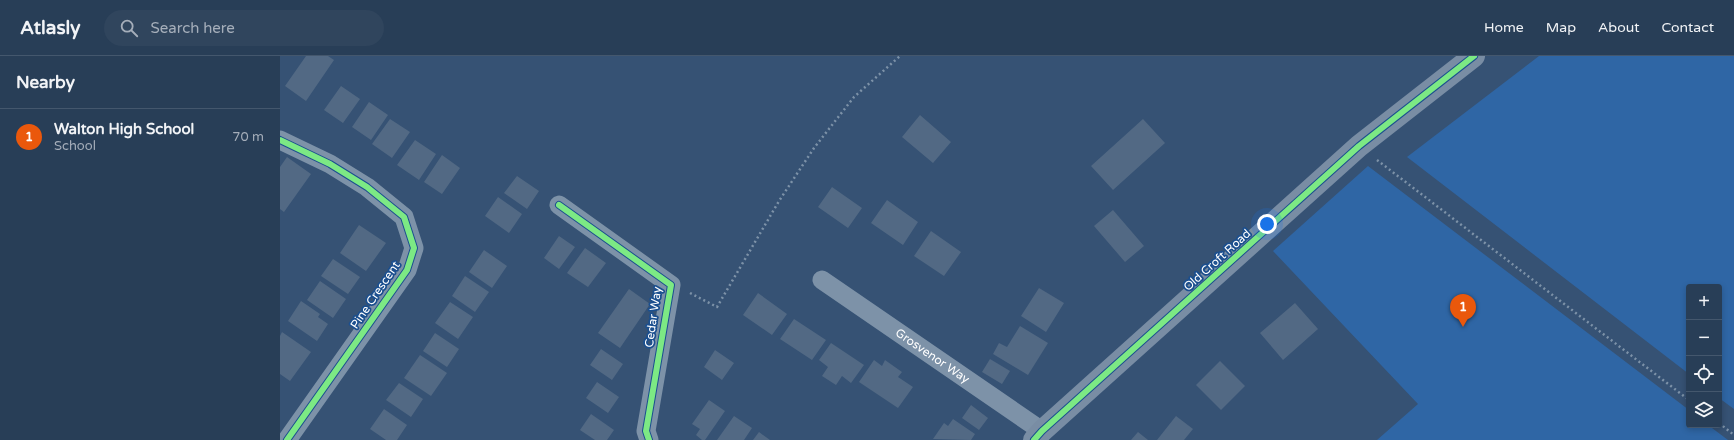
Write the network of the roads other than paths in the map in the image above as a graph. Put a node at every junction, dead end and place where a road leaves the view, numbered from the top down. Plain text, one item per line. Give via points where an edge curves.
1 (1474, 56) edge
2 (280, 140) edge
3 (559, 205) dead end
4 (822, 280) dead end
5 (1038, 436) edge
6 (287, 440) edge
7 (649, 440) edge

1 - 5 street, Old Croft Road via 1359,146
2 - 6 street, Pine Crescent via 330,164 368,187 404,217 414,248 407,270
3 - 7 street, Cedar Way via 671,284 646,431
4 - 5 street, Grosvenor Way

